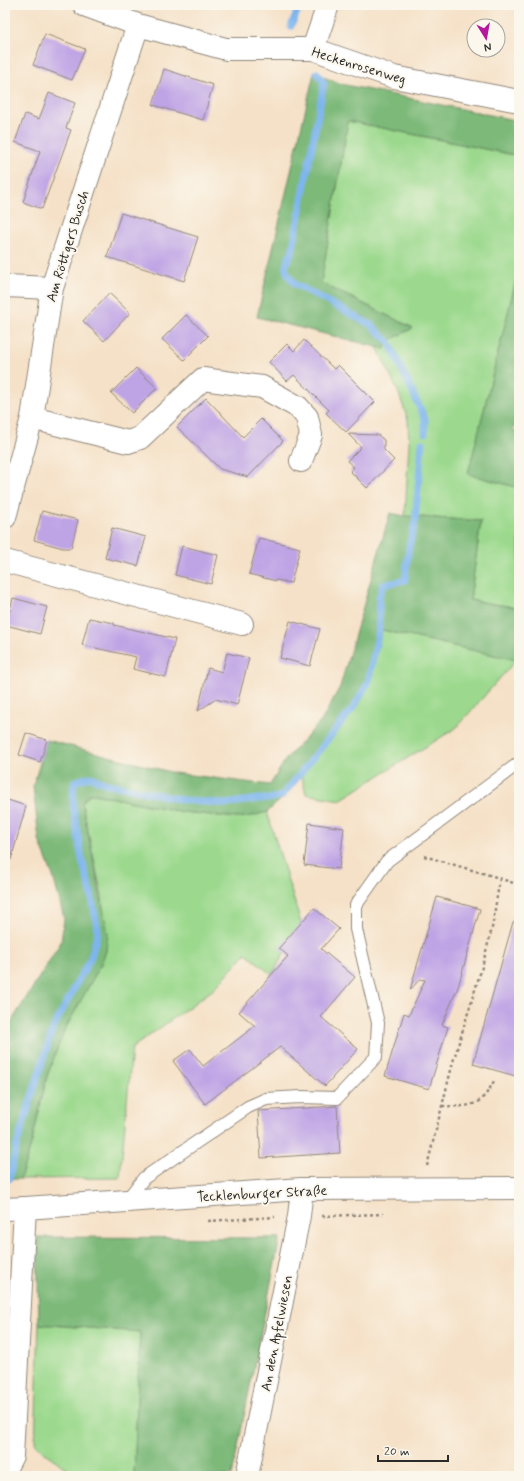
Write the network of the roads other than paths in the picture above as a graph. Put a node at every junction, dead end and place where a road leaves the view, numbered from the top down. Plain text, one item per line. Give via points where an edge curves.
1 (84, 5) edge
2 (328, 5) edge
3 (138, 25) junction
4 (313, 49) junction
5 (519, 101) edge
6 (5, 286) edge
7 (52, 288) junction
8 (32, 418) junction
9 (300, 461) dead end
10 (5, 517) edge
11 (5, 560) edge
12 (242, 624) dead end
13 (519, 763) edge
14 (519, 1188) edge
15 (302, 1189) junction
16 (126, 1201) junction
17 (15, 1208) edge
18 (5, 1469) edge
19 (247, 1476) edge

1 - 3 street, Heckenrosenweg
2 - 4 street
3 - 4 street, Heckenrosenweg via 226,49
3 - 7 street, Am Röttgers Busch
4 - 5 street, Heckenrosenweg via 394,77
6 - 7 street
7 - 8 street, Am Röttgers Busch
8 - 9 street via 128,442 140,438 203,380 262,387 298,407 307,417 311,435
8 - 10 street, Am Röttgers Busch
11 - 12 street
13 - 16 lane via 387,861 356,905 356,929 378,1023 376,1057 337,1098 266,1099 248,1107 144,1178
14 - 15 street, Tecklenburger Straße
15 - 16 street, Tecklenburger Straße
15 - 19 street, An den Apfelwiesen via 300,1216
16 - 17 street, Tecklenburger Straße
17 - 18 street via 12,1456

